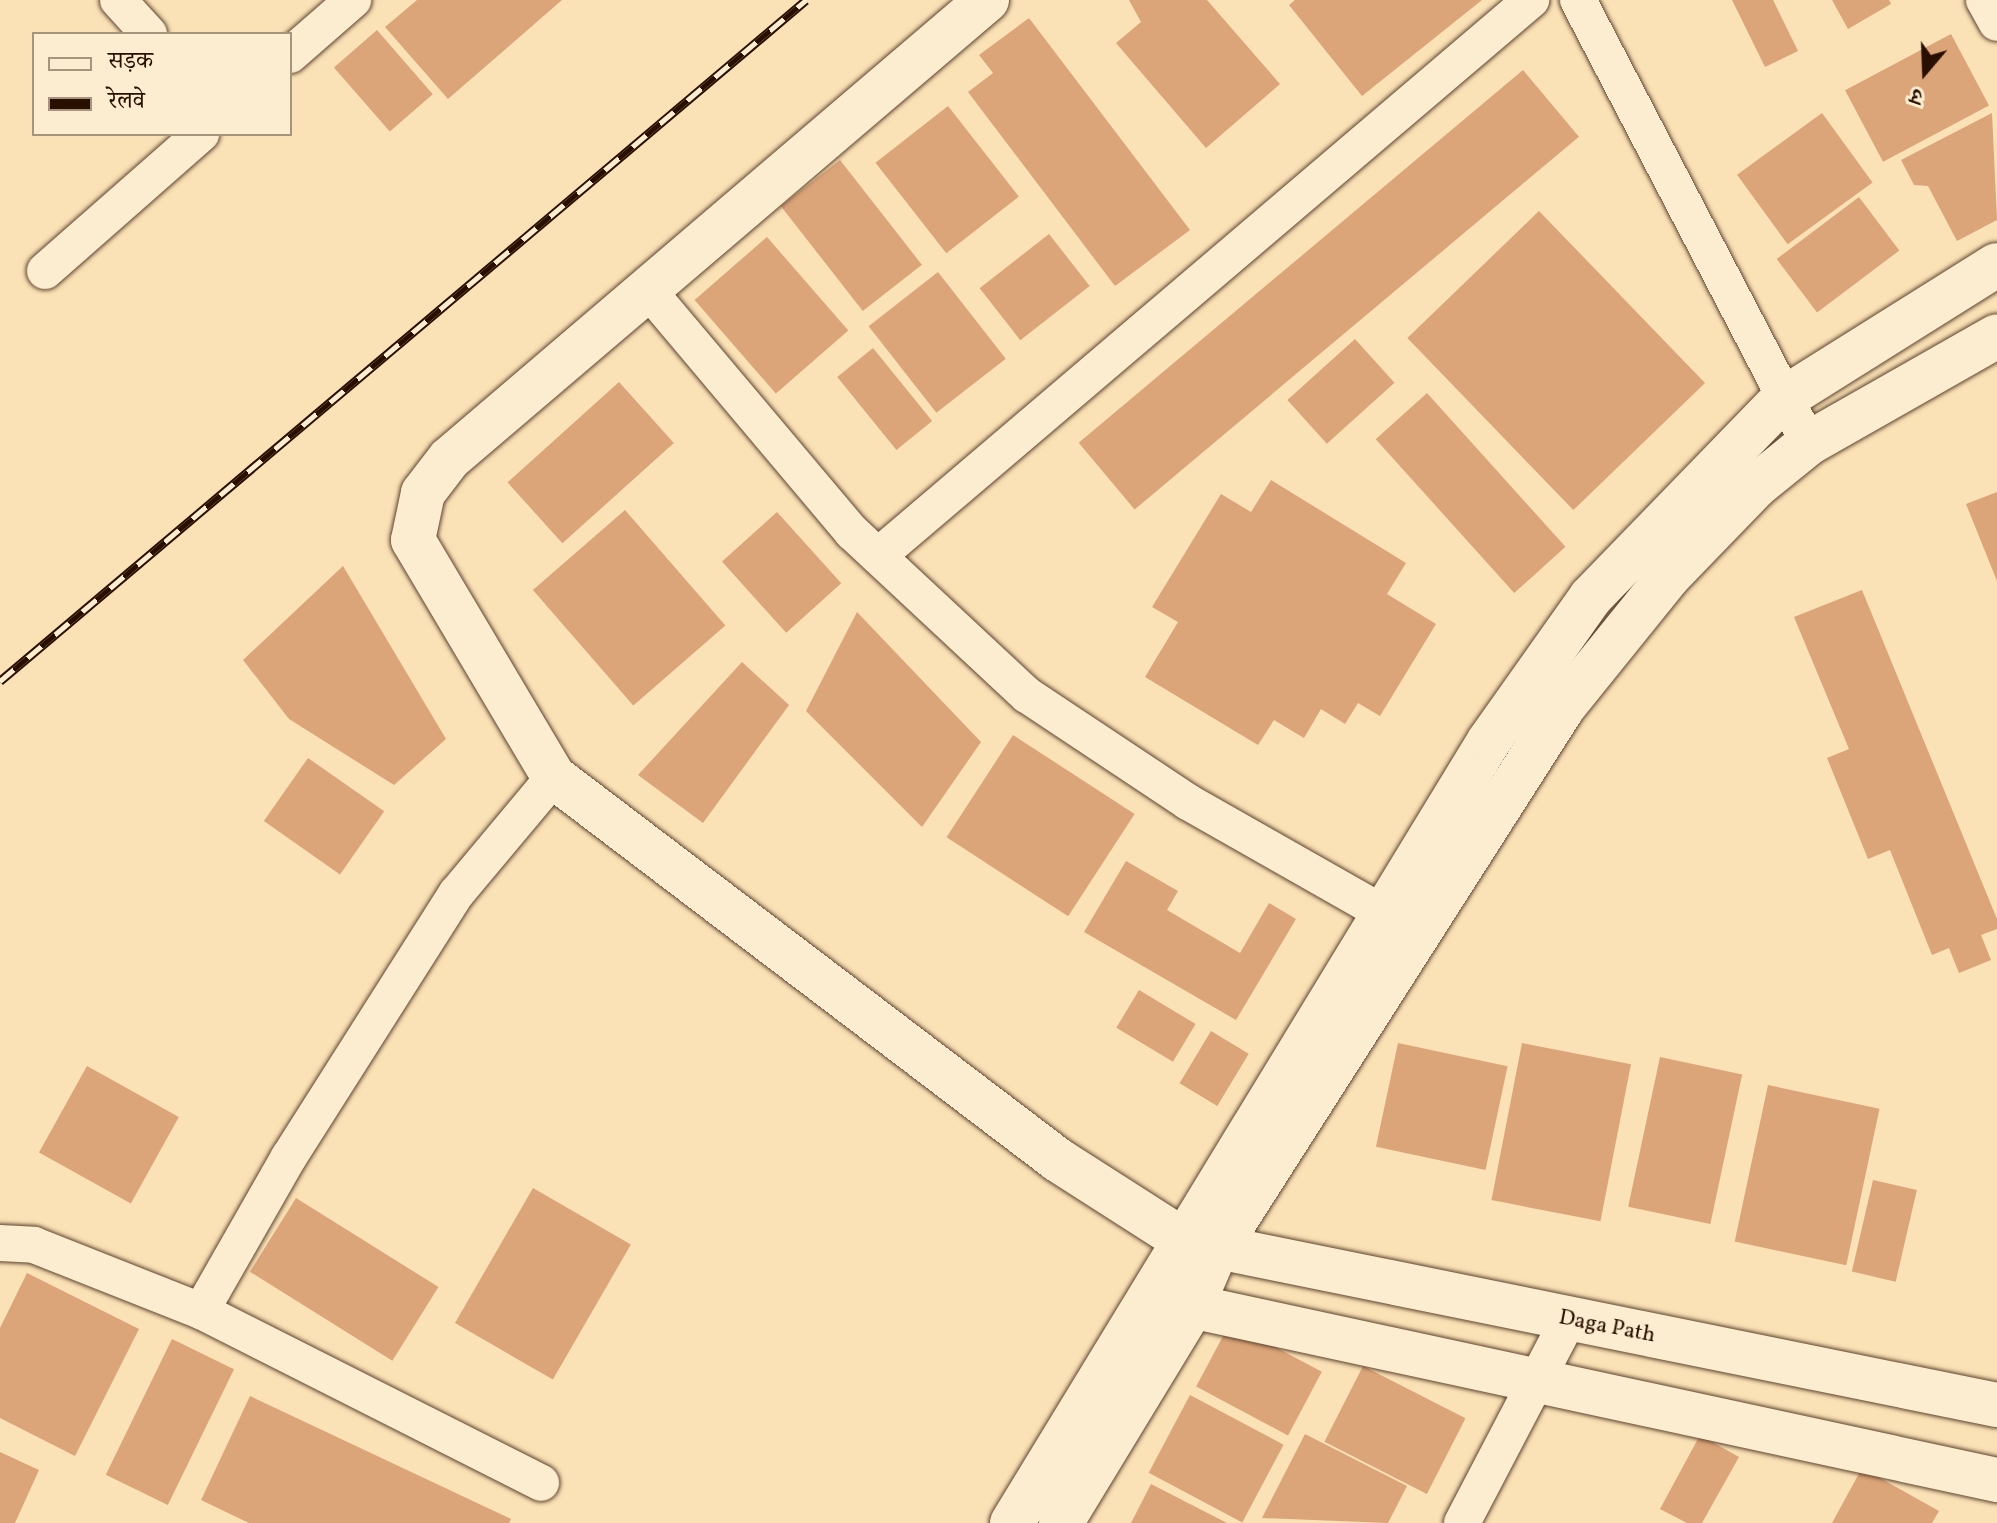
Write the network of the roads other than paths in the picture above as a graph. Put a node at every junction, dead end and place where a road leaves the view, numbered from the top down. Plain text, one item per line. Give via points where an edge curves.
1 (118, 0) edge
2 (353, 0) edge
3 (987, 0) edge
4 (1531, 0) edge
5 (1578, 0) edge
6 (1984, 0) edge
7 (1997, 23) edge
8 (147, 32) edge
9 (292, 53) edge
10 (199, 136) edge
11 (1997, 265) edge
12 (45, 271) dead end
13 (648, 290) junction
14 (1997, 336) edge
15 (1783, 399) junction
16 (1809, 443) junction
17 (878, 556) junction
18 (554, 777) junction
19 (1401, 923) junction
20 (0, 1243) edge
21 (1200, 1246) junction
22 (1150, 1295) junction
23 (1191, 1309) junction
24 (201, 1311) junction
25 (1568, 1320) junction
26 (1535, 1385) junction
27 (1997, 1405) edge
28 (1997, 1480) edge
29 (541, 1483) dead end
30 (1012, 1523) edge
31 (1061, 1523) edge
32 (1462, 1523) edge

1 - 8 street
2 - 9 street
3 - 13 street
4 - 17 street
5 - 15 street
6 - 7 street
10 - 12 street
11 - 15 street
13 - 17 street
13 - 18 street via 449,459 423,493 413,540
14 - 16 street
15 - 16 street
15 - 19 street via 1591,597 1489,741
16 - 19 street via 1668,577
17 - 19 street via 1027,695 1188,802
18 - 21 street via 1058,1160
18 - 24 street via 456,894 289,1157
19 - 21 street
20 - 24 street via 34,1245
21 - 22 street
21 - 23 street
21 - 25 street, Daga Path
22 - 23 street
22 - 30 street
23 - 26 street
23 - 31 street
24 - 29 street
25 - 26 street
25 - 27 street, Daga Path
26 - 28 street
26 - 32 street

